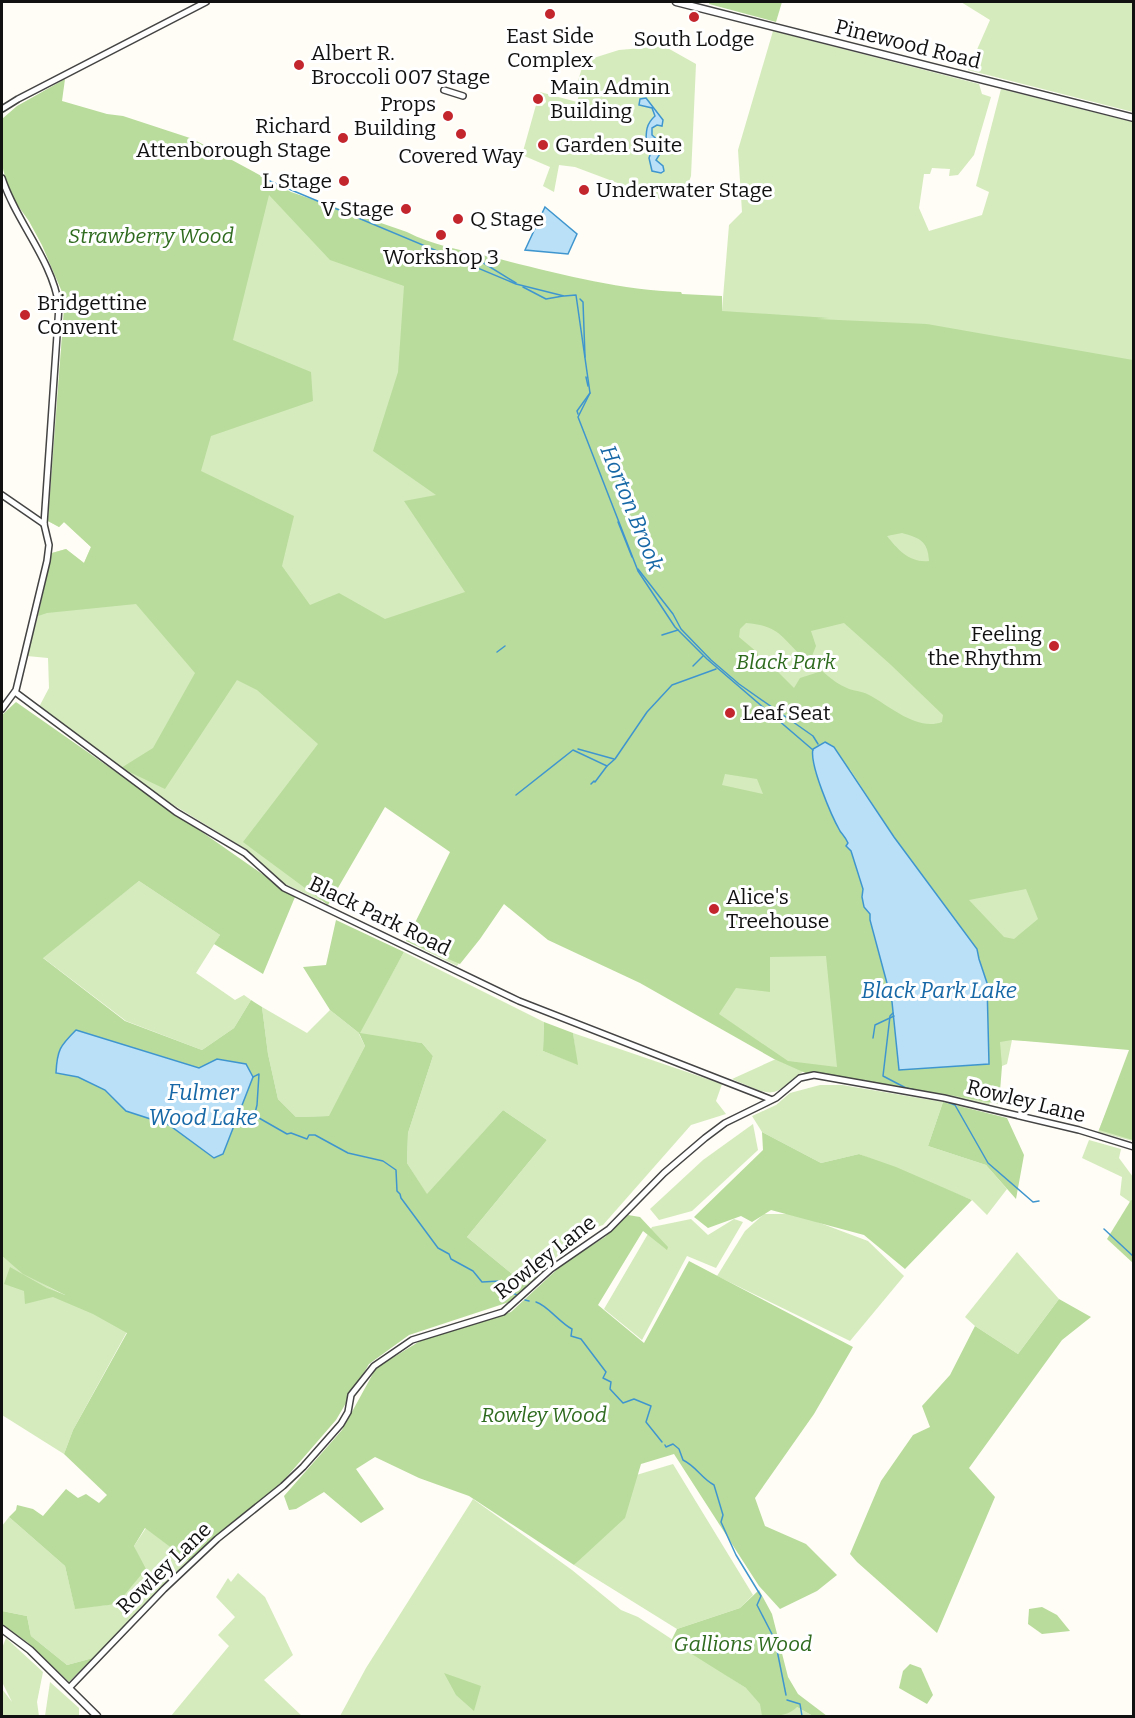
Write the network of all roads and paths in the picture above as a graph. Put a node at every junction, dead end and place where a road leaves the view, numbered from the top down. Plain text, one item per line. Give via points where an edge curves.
1 (206, 2) edge
2 (675, 2) edge
3 (140, 36) junction
4 (144, 43) dead end
5 (444, 90) dead end
6 (463, 96) dead end
7 (2, 110) edge
8 (1134, 118) edge
9 (2, 178) edge
10 (2, 495) edge
11 (45, 524) junction
12 (15, 692) junction
13 (2, 708) edge
14 (770, 1100) junction
15 (1134, 1147) edge
16 (2, 1629) edge
17 (69, 1688) junction
18 (92, 1715) edge

1 - 3 street
2 - 8 street, Pinewood Road
3 - 4 street
3 - 7 street
5 - 6 street
9 - 11 street via 10,201 46,266 59,306
10 - 11 street
11 - 12 street via 47,561
12 - 13 street
12 - 14 street, Black Park Road via 176,812 245,853 284,888 519,1000
14 - 15 street, Rowley Lane via 800,1078 814,1075 944,1098
14 - 17 street, Rowley Lane via 705,1138 609,1229 551,1269 503,1312 412,1340 374,1366 351,1395 341,1424 303,1467 164,1589
16 - 17 street
17 - 18 street

